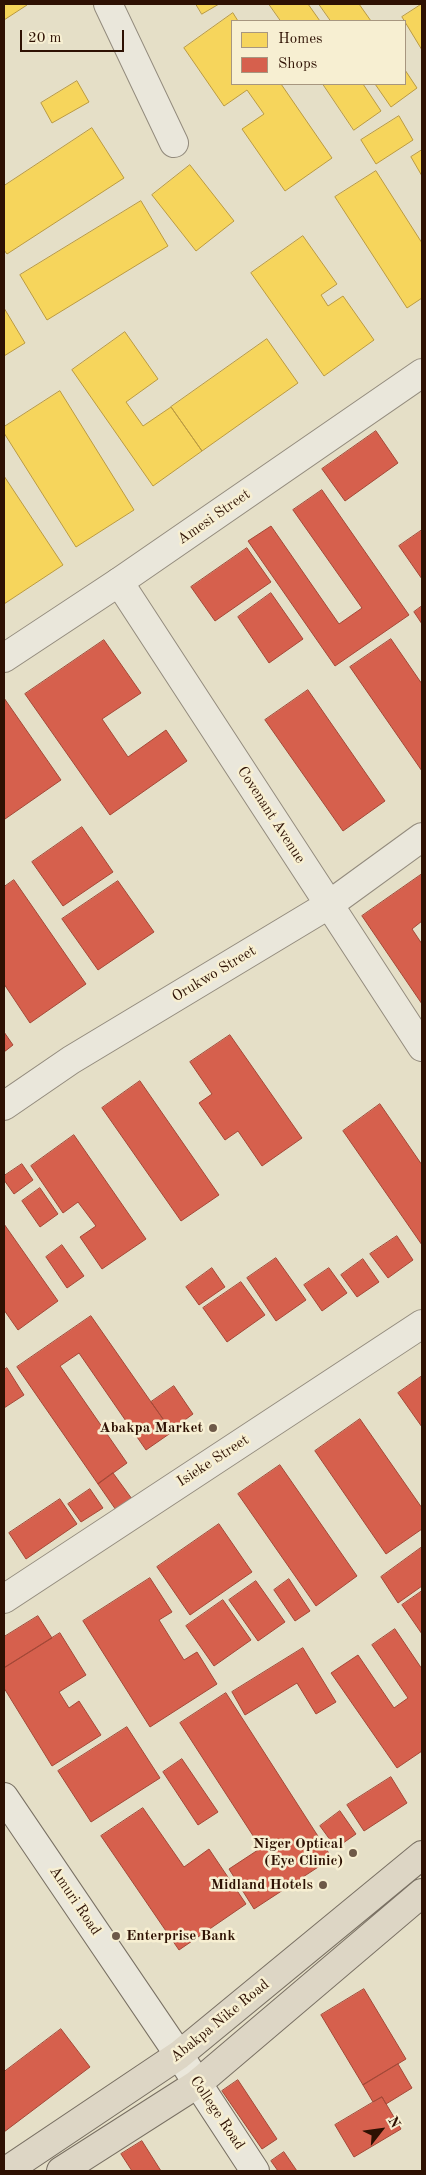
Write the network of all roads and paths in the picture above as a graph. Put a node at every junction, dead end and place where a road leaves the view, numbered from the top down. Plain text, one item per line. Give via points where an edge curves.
1 (108, 4) edge
2 (174, 142) dead end
3 (422, 374) edge
4 (119, 582) junction
5 (4, 658) edge
6 (422, 837) edge
7 (330, 904) junction
8 (422, 1047) edge
9 (4, 1106) edge
10 (422, 1324) edge
11 (4, 1599) edge
12 (4, 1797) edge
13 (422, 1855) edge
14 (422, 1893) edge
15 (179, 2055) junction
16 (197, 2084) junction
17 (6, 2171) edge
18 (61, 2171) edge
19 (255, 2171) edge

1 - 2 street
3 - 4 street, Amesi Street
4 - 5 street, Amesi Street
4 - 7 street, Covenant Avenue
6 - 7 street, Orukwo Street
7 - 8 street, Covenant Avenue
7 - 9 street, Orukwo Street via 71,1060
10 - 11 street, Isieke Street
12 - 15 street, Amuri Road
13 - 15 main road, Abakpa Nike Road
14 - 16 main road
15 - 16 street, College Road
15 - 17 main road, Abakpa Nike Road
16 - 18 main road
16 - 19 street, College Road

